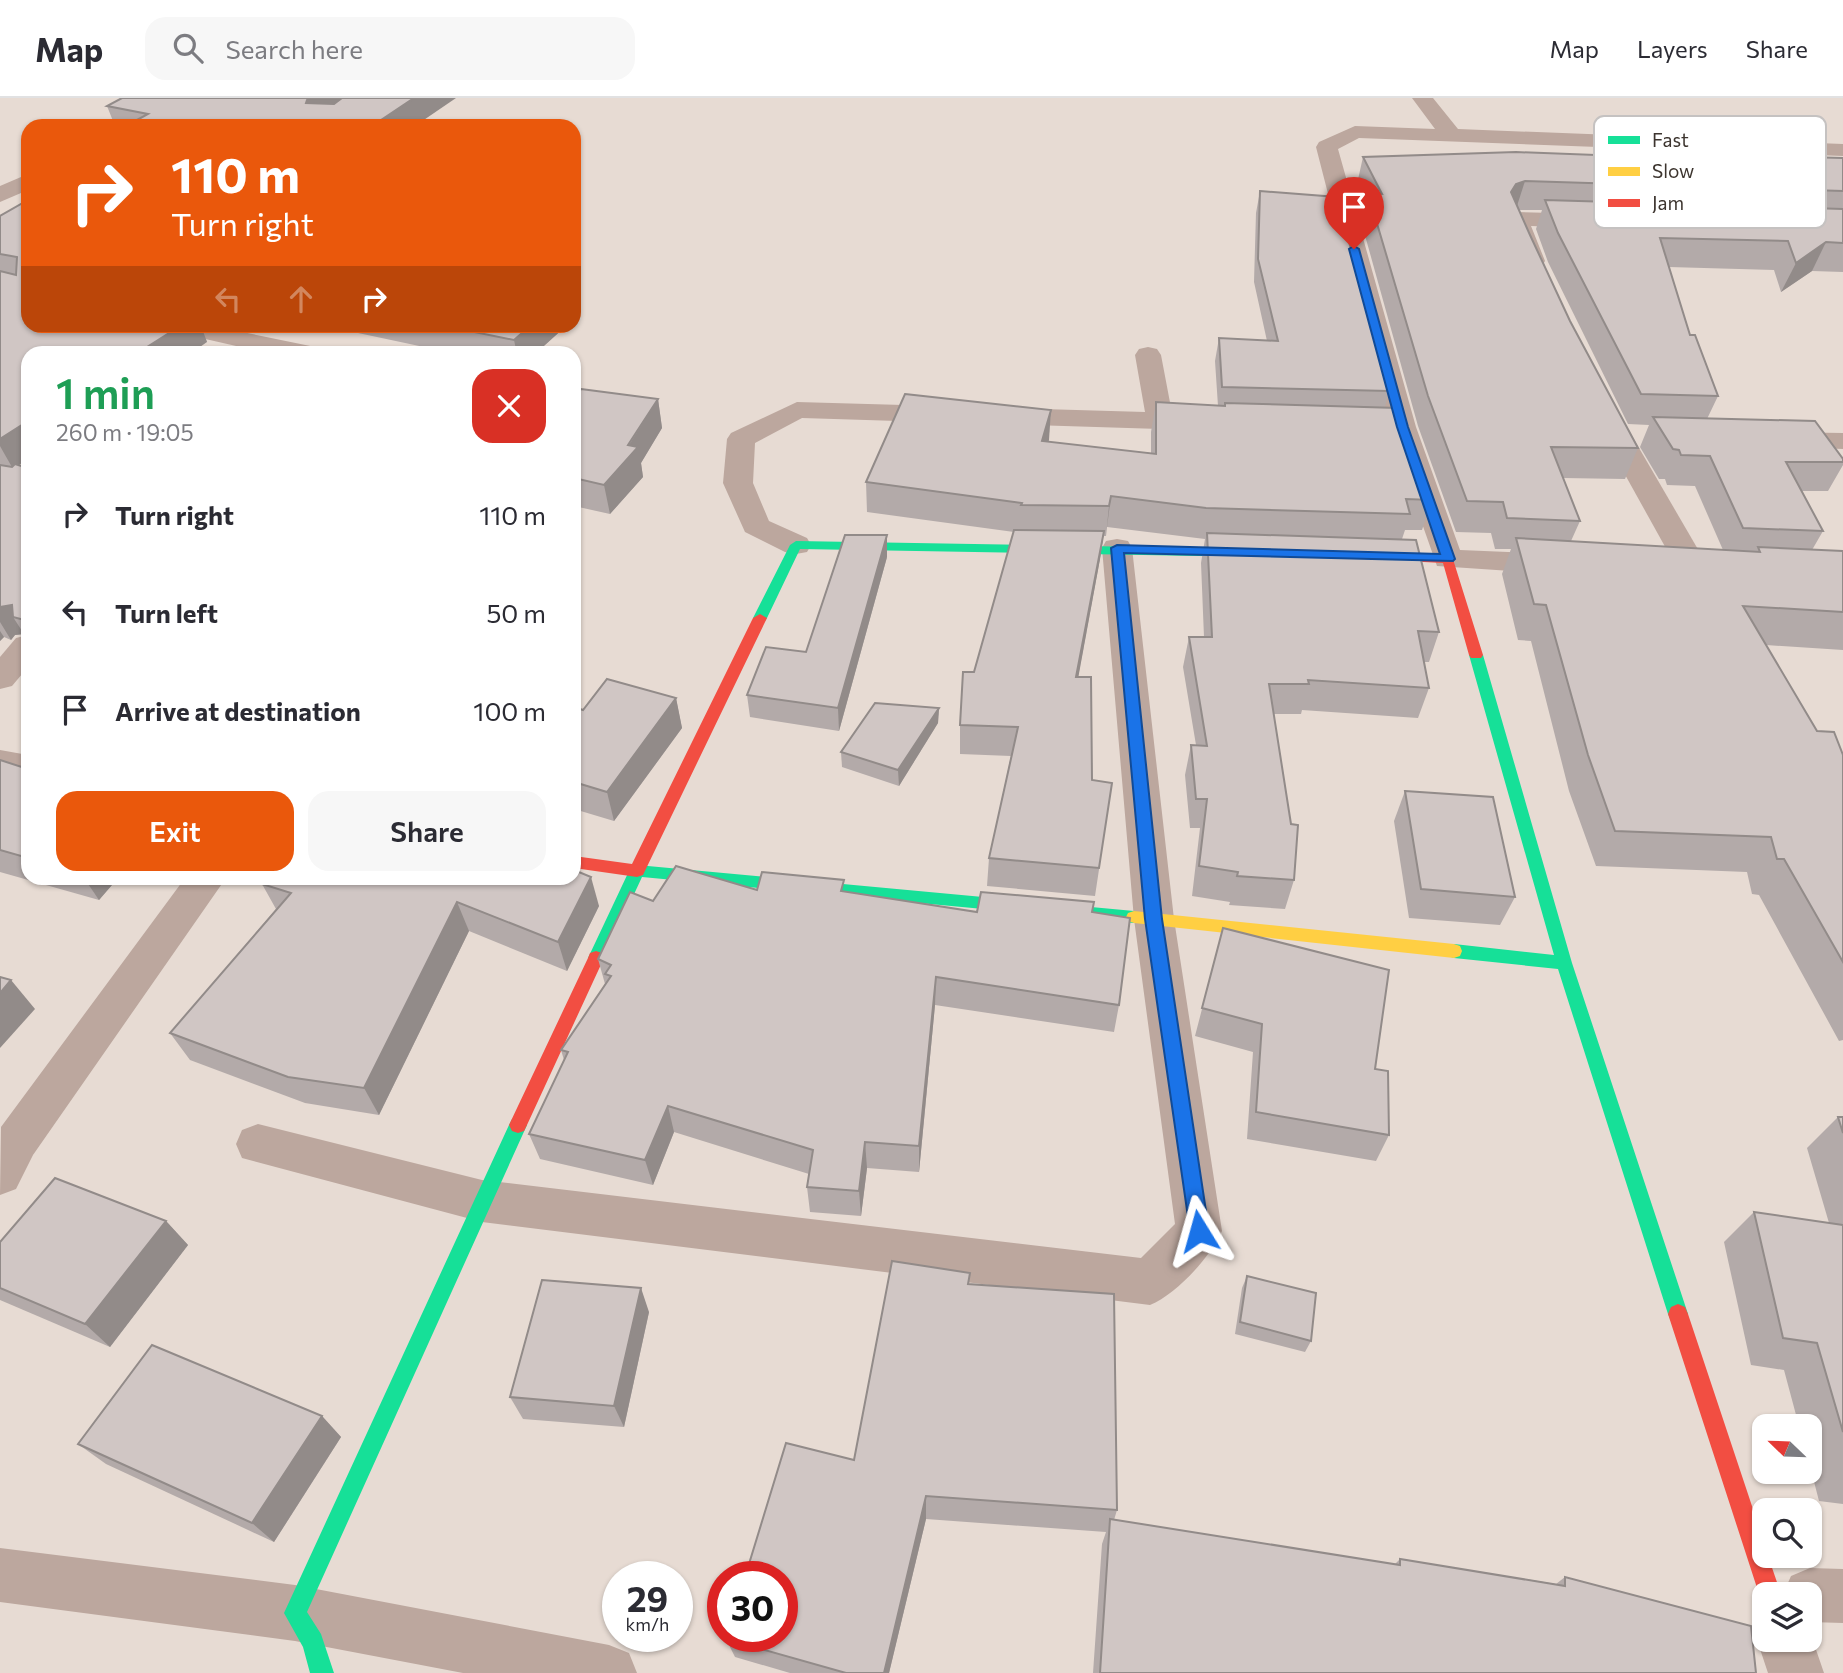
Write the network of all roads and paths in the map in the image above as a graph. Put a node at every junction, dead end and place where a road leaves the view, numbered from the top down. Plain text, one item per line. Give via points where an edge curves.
1 (1422, 98) edge
2 (1452, 136) junction
3 (1594, 141) edge
4 (21, 184) edge
5 (0, 195) edge
6 (1594, 221) edge
7 (1546, 288) edge
8 (212, 333) edge
9 (274, 346) edge
10 (1148, 355) dead end
11 (1598, 398) edge
12 (1160, 421) junction
13 (1227, 422) edge
14 (1749, 439) edge
15 (1843, 442) edge
16 (796, 545) junction
17 (1117, 548) junction
18 (1269, 553) edge
19 (1352, 556) edge
20 (1448, 559) junction
21 (1585, 565) edge
22 (1653, 568) edge
23 (21, 654) edge
24 (0, 678) edge
25 (0, 762) edge
26 (21, 766) edge
27 (581, 863) edge
28 (637, 871) junction
29 (202, 885) edge
30 (1154, 919) junction
31 (1564, 963) junction
32 (258, 1144) dead end
33 (0, 1175) edge
34 (482, 1201) junction
35 (0, 1575) edge
36 (1766, 1582) edge
37 (1822, 1595) edge
38 (1843, 1596) edge
39 (295, 1613) junction
40 (1789, 1652) edge
41 (322, 1673) edge
42 (609, 1673) edge
43 (1796, 1673) edge

1 - 2 street
2 - 3 street
2 - 20 street via 1355,132 1327,147 1389,427
4 - 5 street
6 - 7 street via 1517,219
8 - 9 street
10 - 12 street
11 - 22 street via 1629,436 1708,570
12 - 13 street
12 - 16 street via 797,410 741,439 738,483 756,526
14 - 15 street
16 - 17 street
16 - 28 street
17 - 18 street
17 - 30 street
19 - 20 street
20 - 21 street
20 - 31 street
23 - 24 street
25 - 26 street
27 - 28 street
28 - 30 street
28 - 34 street
29 - 33 street via 17,1141
30 - 31 street
30 - 34 street via 1199,1231 1178,1267 1150,1282
31 - 36 street
32 - 34 street
34 - 39 street
35 - 39 street
37 - 38 street
39 - 41 street via 313,1643
39 - 42 street
40 - 43 street

